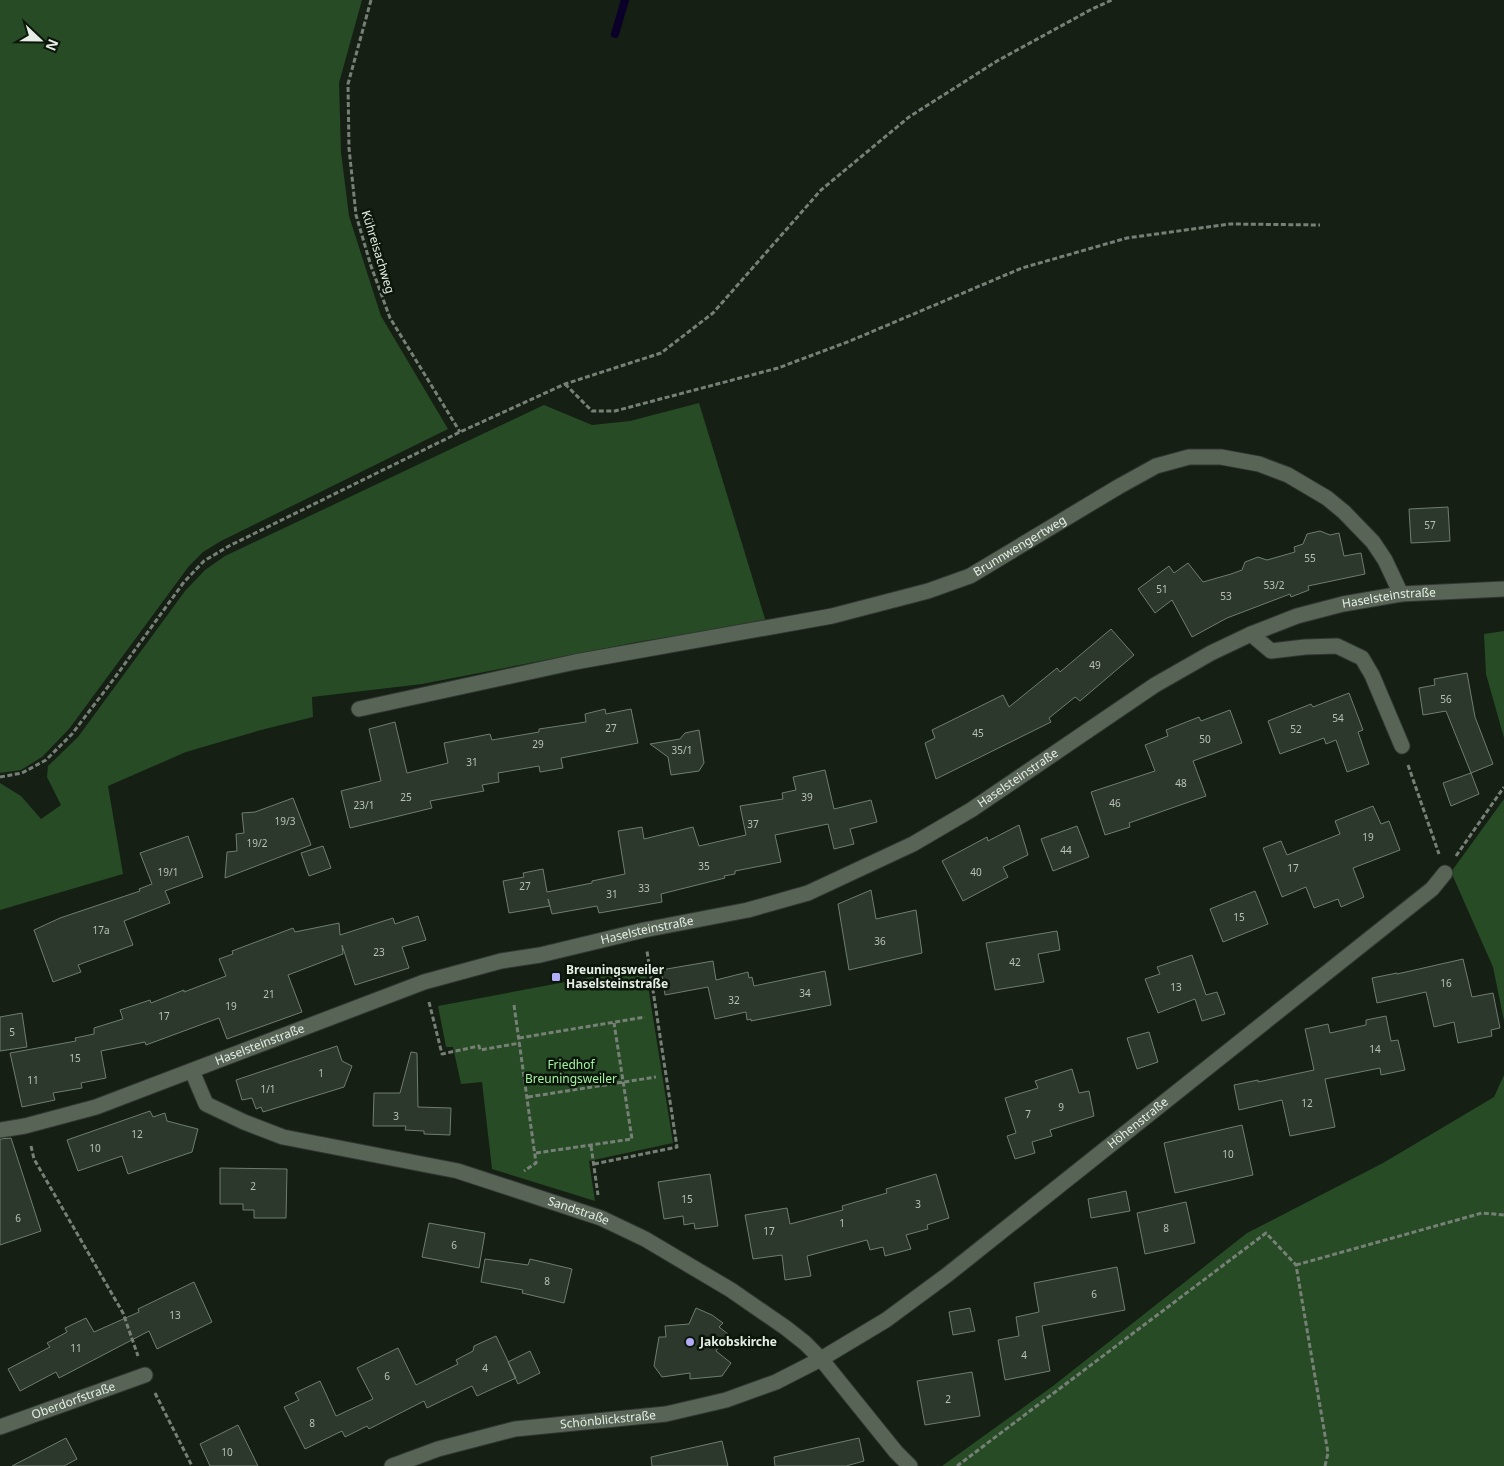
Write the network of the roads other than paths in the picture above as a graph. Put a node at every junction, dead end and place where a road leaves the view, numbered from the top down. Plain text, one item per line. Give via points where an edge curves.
1 (1504, 589) edge
2 (1401, 594) junction
3 (1251, 634) junction
4 (359, 709) dead end
5 (1402, 746) road end
6 (1445, 873) road end
7 (192, 1071) junction
8 (0, 1130) edge
9 (821, 1359) junction
10 (145, 1375) road end
11 (0, 1427) edge
12 (392, 1466) edge
13 (910, 1466) edge

1 - 2 street, Haselsteinstraße
2 - 3 street, Haselsteinstraße via 1297,616
2 - 4 street, Brunnwengertweg via 1386,560 1373,542 1327,498 1288,474 1259,464 1221,457 1189,457 1156,466 970,576 928,592 832,616 575,662
3 - 5 street via 1271,651 1337,646 1362,658
3 - 7 street, Haselsteinstraße via 1155,685 971,810 913,844 808,893 748,910 644,930 424,982
6 - 9 street, Höhenstraße via 1432,889 947,1275 886,1320
7 - 8 street, Haselsteinstraße via 96,1107
7 - 9 street, Sandstraße via 206,1104 275,1134 458,1171 601,1218 645,1239 731,1290 786,1328
9 - 12 street, Schönblickstraße via 776,1382 726,1400 666,1414 515,1429 438,1449
9 - 13 street, Sandstraße
10 - 11 street, Oberdorfstraße

